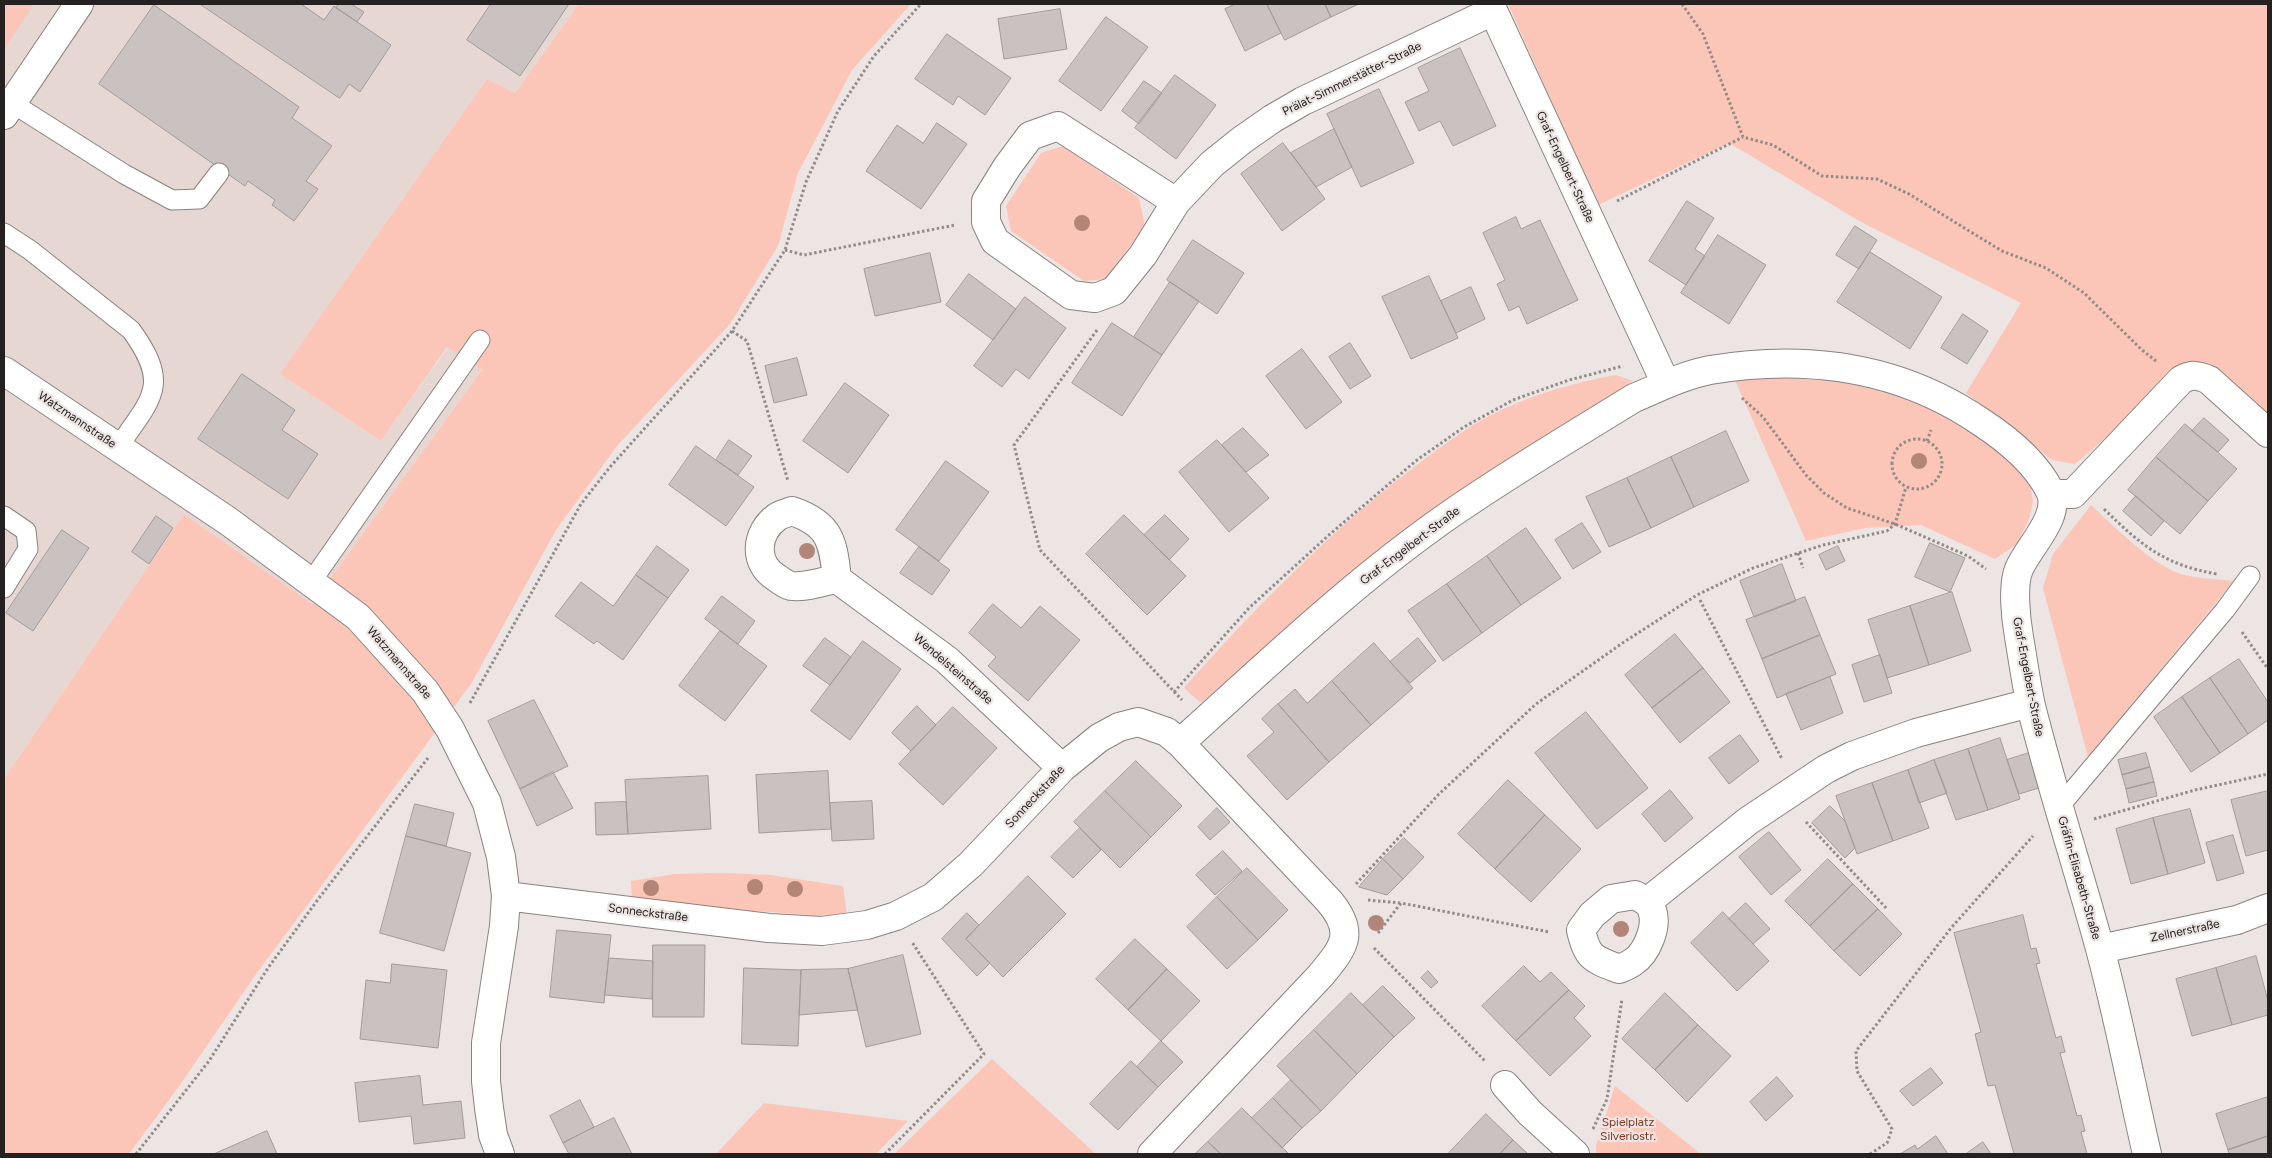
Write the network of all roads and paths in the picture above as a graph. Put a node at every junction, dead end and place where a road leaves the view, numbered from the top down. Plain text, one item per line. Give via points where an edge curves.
1 (78, 4) edge
2 (921, 4) edge
3 (1682, 4) edge
4 (1492, 7) edge
5 (8, 109) edge
6 (1743, 136) junction
7 (218, 172) dead end
8 (1176, 202) junction
9 (1587, 215) junction
10 (986, 222) junction
11 (4, 233) edge
12 (784, 250) junction
13 (1095, 298) junction
14 (732, 331) junction
15 (480, 340) dead end
16 (4, 371) edge
17 (2181, 380) junction
18 (1666, 384) junction
19 (1738, 394) dead end
20 (2268, 433) edge
21 (118, 447) junction
22 (1906, 487) junction
23 (2052, 494) junction
24 (792, 511) junction
25 (4, 516) edge
26 (1895, 524) junction
27 (1798, 553) junction
28 (1803, 568) dead end
29 (2018, 570) junction
30 (2250, 576) joint
31 (837, 579) junction
32 (312, 582) junction
33 (4, 588) edge
34 (1700, 600) dead end
35 (2225, 610) junction
36 (2268, 669) edge
37 (1174, 692) junction
38 (2030, 703) junction
39 (1203, 722) junction
40 (450, 729) junction
41 (1180, 743) junction
42 (1062, 768) junction
43 (2268, 774) edge
44 (1790, 793) junction
45 (2062, 817) junction
46 (1352, 888) dead end
47 (506, 896) junction
48 (1647, 902) junction
49 (2268, 908) edge
50 (1887, 909) dead end
51 (896, 916) junction
52 (1581, 930) junction
53 (1357, 941) junction
54 (2100, 949) junction
55 (1619, 969) junction
56 (1504, 1085) joint
57 (1574, 1153) edge
58 (136, 1154) edge
59 (500, 1154) edge
60 (885, 1154) edge
61 (1152, 1154) edge
62 (1870, 1154) edge
63 (2147, 1154) edge

1 - 5 street
2 - 12 path via 874,56 838,111 806,182
3 - 6 path via 1703,34
4 - 8 street, Prälat-Simmerstätter-Straße via 1272,119 1212,164
4 - 9 street, Graf-Engelbert-Straße
5 - 7 lane via 172,200 199,199
6 - 9 path
6 - 17 path via 1774,145 1822,176 1877,179 1909,194 2002,251 2046,268 2084,293 2142,350
8 - 10 street via 1058,126 1030,136 986,201
8 - 13 street, Prälat-Simmerstätter-Straße via 1143,255 1114,291
9 - 18 street, Graf-Engelbert-Straße
10 - 12 path via 960,224 804,255
10 - 13 street via 995,241 1071,295
11 - 21 lane via 130,330 140,343 154,380 150,401
12 - 14 path
13 - 37 path via 1099,326 1014,445 1040,550
14 - 24 path via 748,341 793,496
14 - 40 path via 581,504 476,695
15 - 32 lane
16 - 21 street, Watzmannstraße
17 - 20 street via 2190,374 2209,380
17 - 23 street via 2073,494
18 - 23 street, Graf-Engelbert-Straße via 1708,370 1797,363 1827,364 1867,372 1902,382 1967,412 2016,449
18 - 37 path via 1622,365 1513,400 1464,426 1417,460 1329,534 1249,608
18 - 39 street, Graf-Engelbert-Straße via 1634,398 1454,512 1368,577
19 - 26 path via 1763,417 1806,475 1824,493 1847,508
21 - 32 street, Watzmannstraße
22 - 22 path via 1925,487 1939,474 1940,455 1927,441 1908,441 1894,454 1893,472
22 - 26 path
23 - 29 street, Graf-Engelbert-Straße via 2050,518
23 - 30 path via 2098,503 2137,541 2158,555 2192,570
24 - 31 street via 811,517 827,533 835,557
24 - 31 street via 778,517 768,527 758,547 763,565 790,586
25 - 33 lane via 26,531 28,548
26 - 27 path via 1887,531 1823,544
26 - 29 path via 1968,556 1994,574
27 - 28 path
27 - 46 path via 1753,568 1697,595 1536,704 1439,794
29 - 38 street, Graf-Engelbert-Straße via 2015,612
30 - 35 lane, Gräfin-Elisabeth-Straße
31 - 42 street, Wendelsteinstraße via 947,660
32 - 40 street, Watzmannstraße via 358,617 387,647 425,691
34 - 44 path
35 - 36 path
35 - 45 lane, Gräfin-Elisabeth-Straße
37 - 39 path
38 - 44 street via 1916,733 1852,756
38 - 45 street, Graf-Engelbert-Straße
39 - 41 street, Graf-Engelbert-Straße
40 - 47 street, Watzmannstraße via 487,803 501,857
40 - 58 path via 318,898 268,968 209,1061
41 - 42 street, Sonneckstraße via 1167,732 1138,722 1119,727 1099,738
41 - 53 street, Sonneckstraße via 1340,914
42 - 51 street, Sonneckstraße via 971,864 933,897
43 - 45 path
44 - 48 street via 1748,821
44 - 50 path
45 - 54 street, Gräfin-Elisabeth-Straße
45 - 62 path via 1951,928 1856,1052 1857,1071 1892,1129 1887,1143
47 - 51 street, Sonneckstraße via 778,928 822,930 867,925
47 - 59 street, Watzmannstraße via 486,1043 488,1108
48 - 52 street via 1635,895 1611,899 1592,915
48 - 55 street via 1653,910 1653,930 1642,953 1634,962
49 - 54 street, Zellnerstraße via 2237,920
51 - 60 path via 984,1054
52 - 53 path via 1557,934 1401,902
52 - 55 street via 1585,950 1599,961
53 - 56 path via 1423,995 1494,1070
53 - 61 street via 1337,956
54 - 63 street, Gräfin-Elisabeth-Straße
55 - 57 path via 1623,989 1607,1100 1592,1132
56 - 57 street

